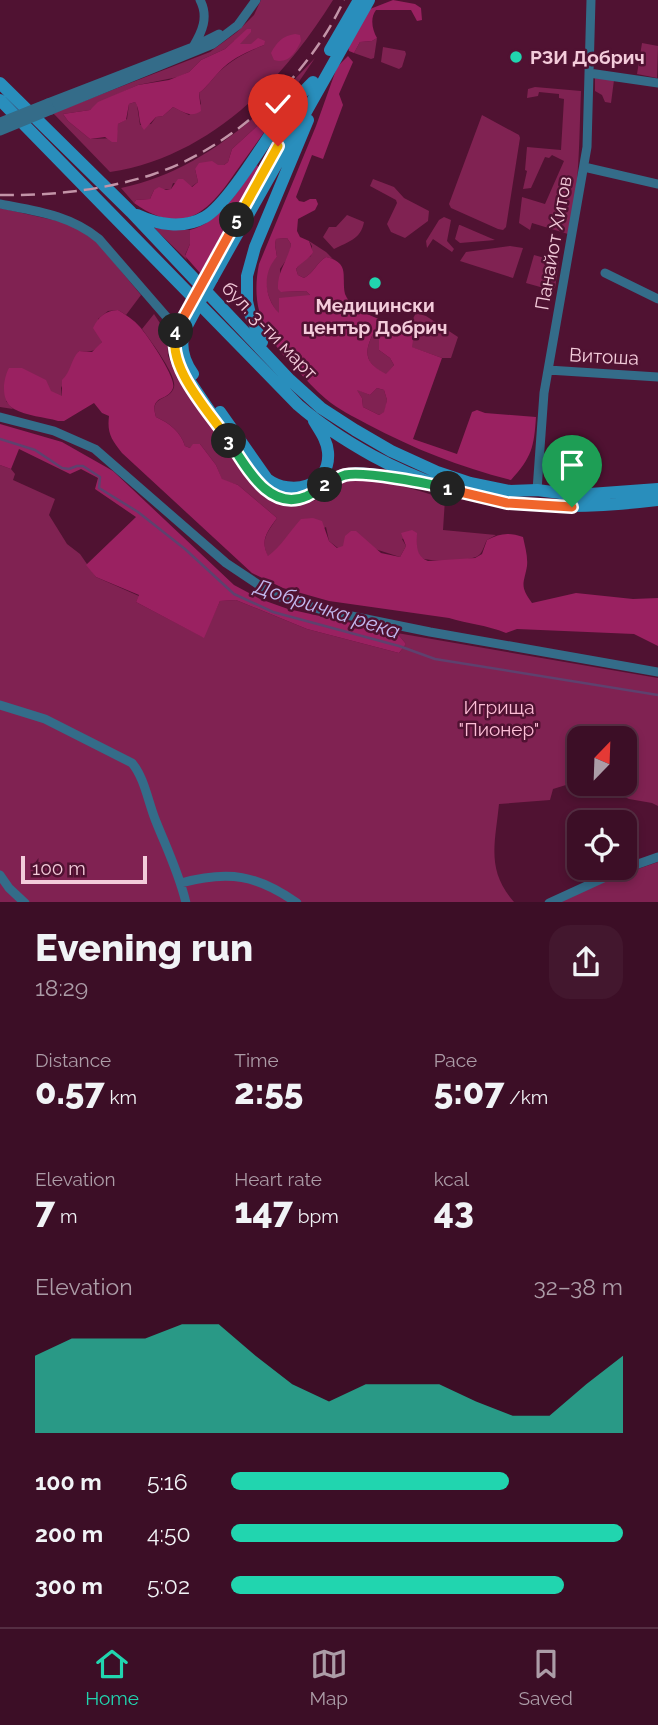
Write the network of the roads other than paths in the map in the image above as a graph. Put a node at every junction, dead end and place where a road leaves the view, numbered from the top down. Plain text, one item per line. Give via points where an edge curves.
1 (200, 0) edge
2 (256, 0) edge
3 (591, 0) edge
4 (367, 1) edge
5 (248, 11) junction
6 (193, 47) junction
7 (589, 73) junction
8 (0, 83) edge
9 (658, 83) edge
10 (316, 84) junction
11 (0, 100) edge
12 (50, 106) junction
13 (0, 122) edge
14 (0, 131) edge
15 (584, 167) junction
16 (658, 184) edge
17 (0, 204) edge
18 (131, 212) junction
19 (605, 273) dead end
20 (658, 299) edge
21 (183, 326) junction
22 (272, 360) junction
23 (548, 370) junction
24 (658, 377) edge
25 (0, 417) edge
26 (312, 418) junction
27 (430, 483) junction
28 (658, 489) edge
29 (536, 496) junction
30 (658, 500) edge
31 (658, 672) edge
32 (0, 705) edge
33 (658, 857) edge
34 (0, 875) edge
35 (181, 883) junction
36 (24, 902) edge
37 (186, 902) edge
38 (298, 902) edge
39 (549, 902) edge

1 - 6 street via 204,22
2 - 5 street
3 - 7 street, Панайот Хитов
4 - 10 main road
5 - 6 street
5 - 12 street via 213,44
6 - 12 street
7 - 9 street
7 - 15 street, Панайот Хитов
8 - 18 main road, бул. 3-ти март
10 - 18 main road via 286,111 214,211 179,225 149,221
10 - 21 main road, bridge
10 - 22 main road via 307,123 247,276 255,331
11 - 26 main road, бул. 3-ти март
12 - 13 street, bridge
12 - 14 street, bridge
15 - 16 street
15 - 23 street, Панайот Хитов
17 - 21 street via 58,216 85,228
18 - 22 main road, бул. 3-ти март
19 - 20 street
21 - 26 main road via 183,349 190,369 275,485 300,489 322,474 328,449
21 - 27 main road via 174,345 183,374 267,491 298,499 347,474
22 - 29 main road, бул. 3-ти март via 321,408 391,451 470,483
23 - 24 street, Витоша
23 - 29 street, Панайот Хитов
25 - 31 street via 54,431 95,449 226,563 274,595 322,610 430,632
26 - 27 main road, бул. 3-ти март via 350,443
27 - 29 main road, бул. 3-ти март via 507,503
28 - 29 main road, бул. 3-ти март
29 - 30 main road, бул. 3-ти март via 572,507
32 - 35 street via 45,719 132,763
33 - 39 street
34 - 36 street
35 - 37 street
35 - 38 street via 212,877 250,878

